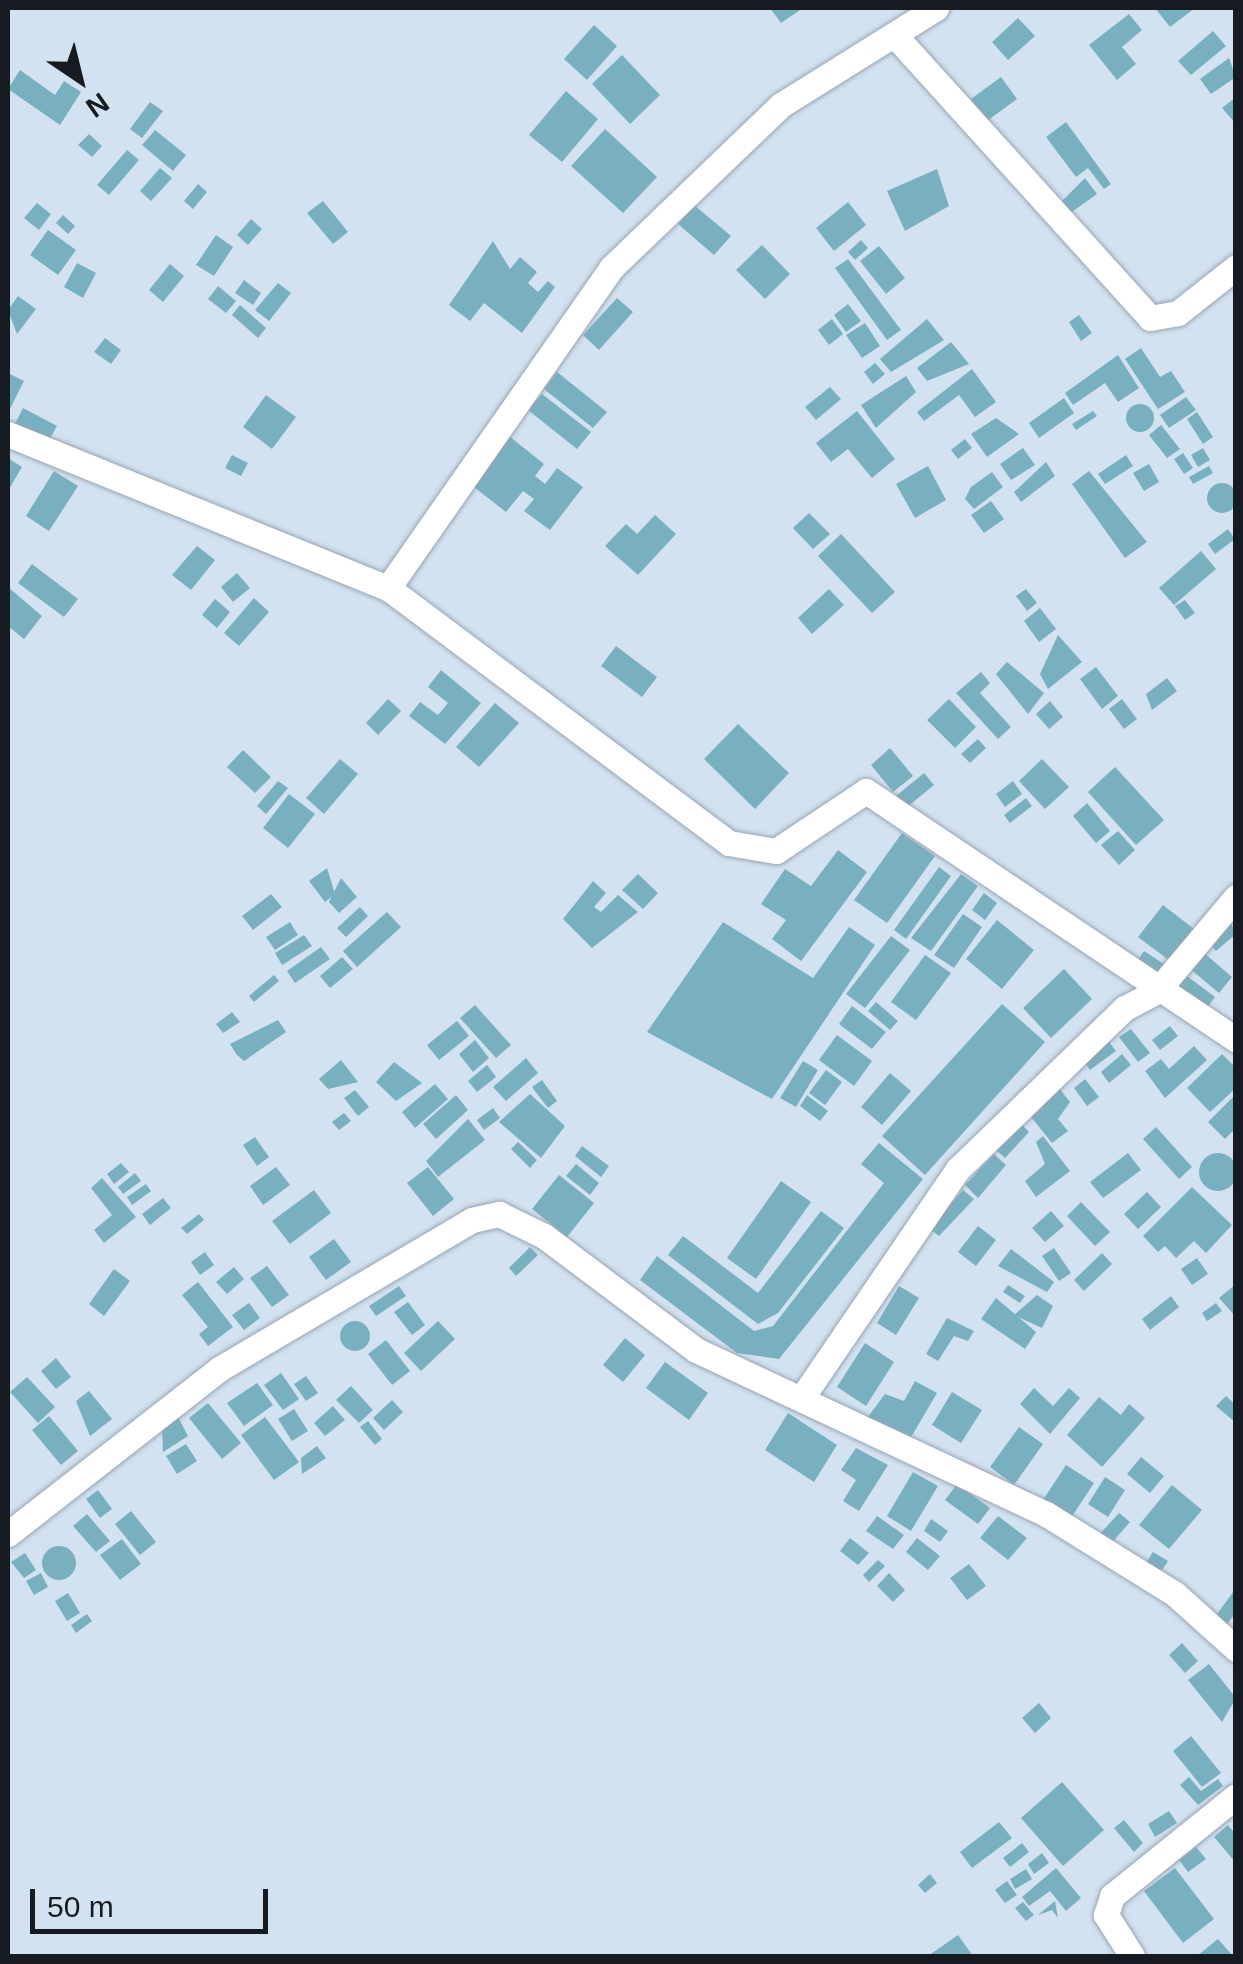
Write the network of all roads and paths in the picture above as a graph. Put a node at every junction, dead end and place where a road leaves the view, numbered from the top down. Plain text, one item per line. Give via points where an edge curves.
1 (936, 8) edge
2 (898, 39) junction
3 (1236, 266) edge
4 (8, 434) edge
5 (388, 588) junction
6 (1236, 897) edge
7 (1157, 990) junction
8 (1236, 1040) edge
9 (804, 1396) junction
10 (8, 1534) edge
11 (1236, 1649) edge
12 (1236, 1796) edge
13 (1132, 1956) edge

1 - 2 street
2 - 3 street via 1150,318 1178,313
2 - 5 street via 781,105 612,267
4 - 5 street
5 - 7 street via 729,843 776,851 866,791
6 - 7 street
7 - 8 street
7 - 9 street via 1125,1008 958,1169
9 - 10 street via 696,1350 544,1236 498,1214 472,1220 220,1368
9 - 11 street via 1046,1514 1174,1594
12 - 13 street via 1112,1896 1106,1915

